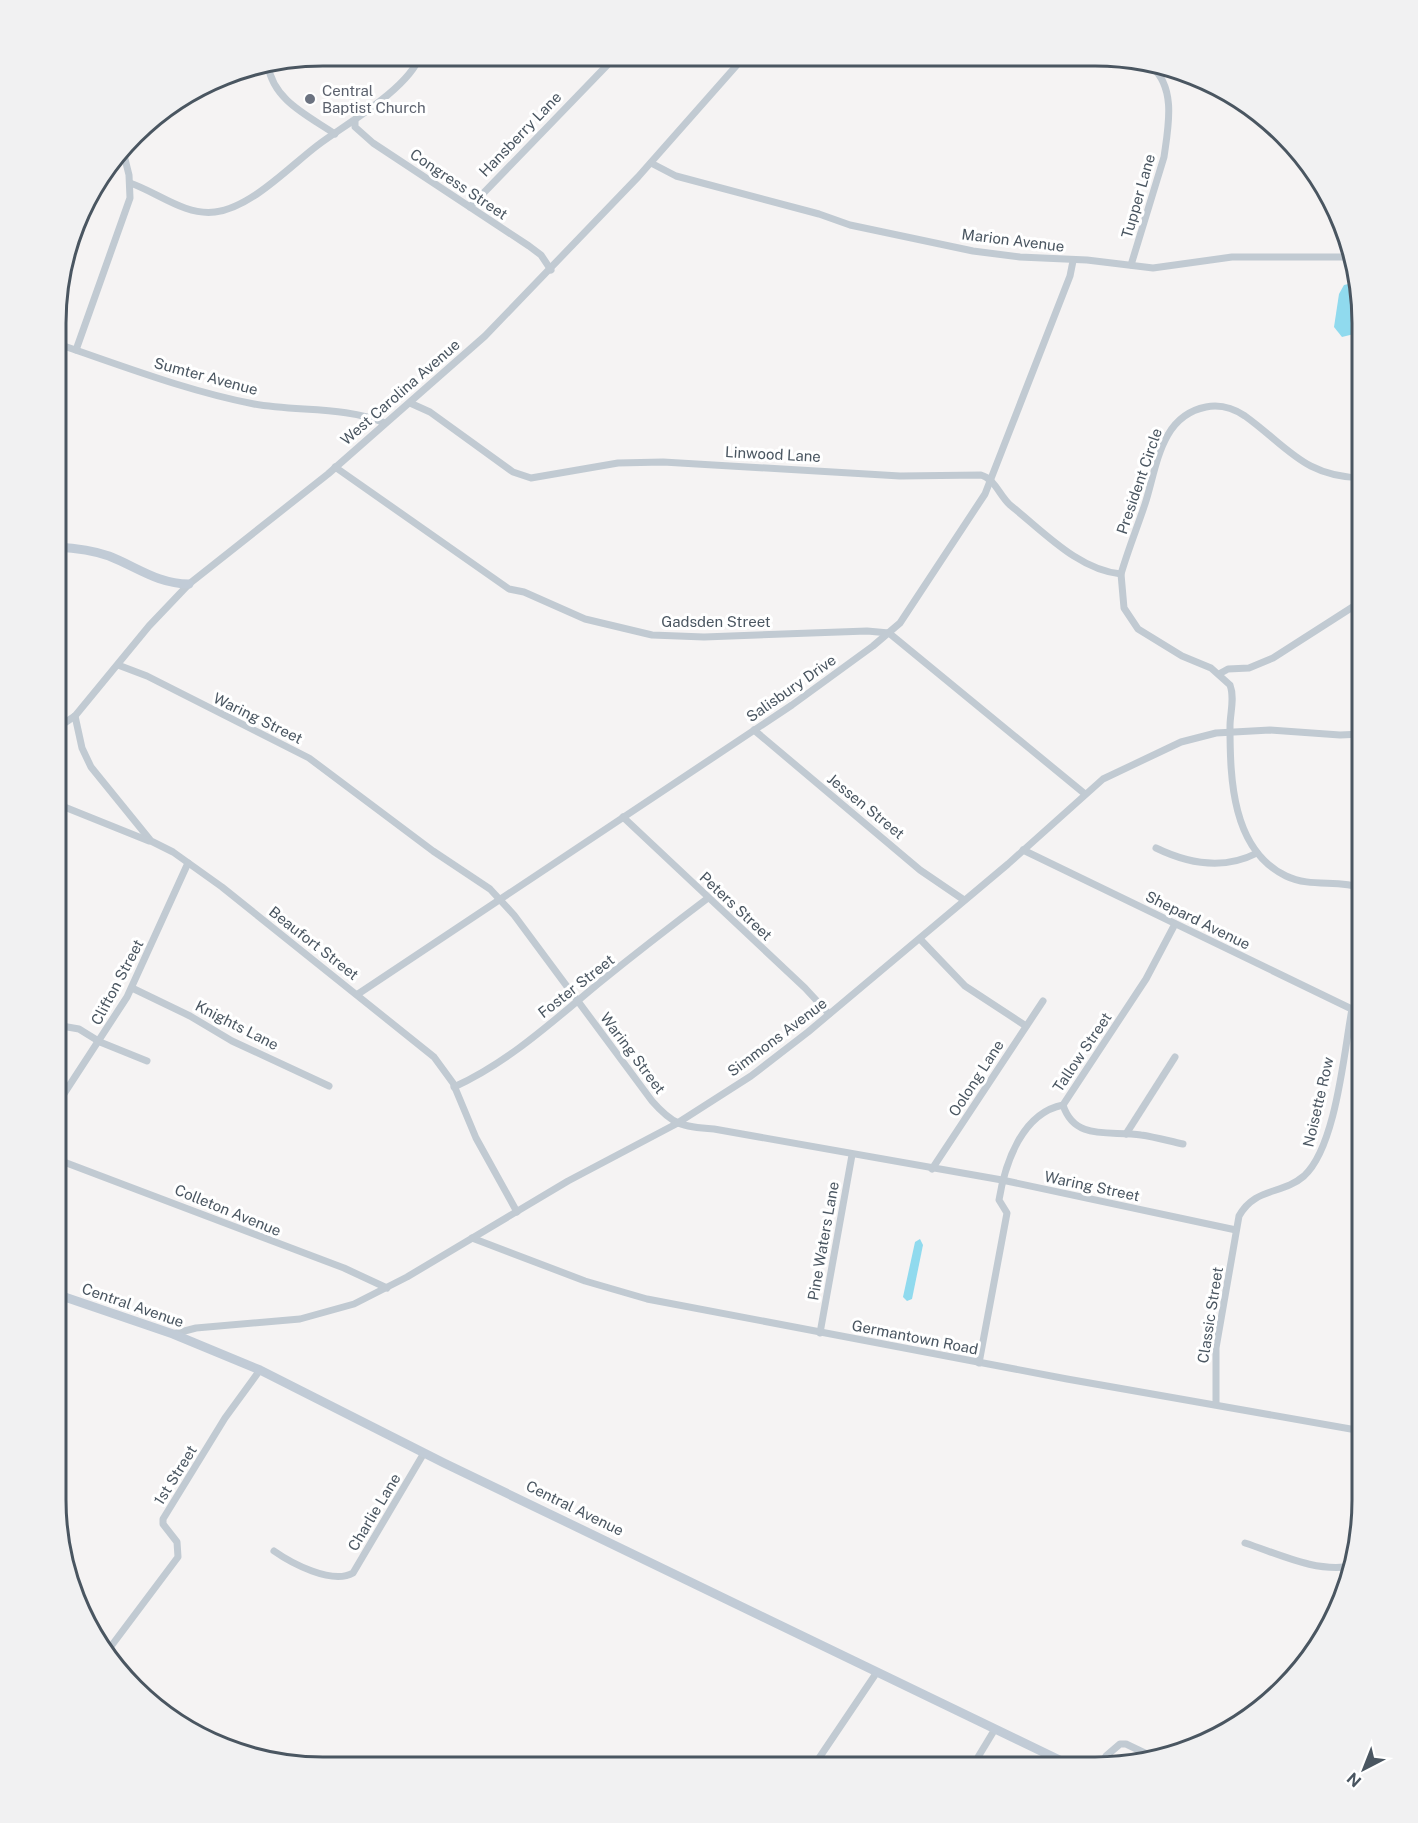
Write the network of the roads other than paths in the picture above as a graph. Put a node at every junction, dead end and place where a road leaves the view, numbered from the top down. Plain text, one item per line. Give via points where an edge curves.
1 (413, 66) edge
2 (606, 66) edge
3 (736, 66) edge
4 (269, 72) edge
5 (1159, 74) edge
6 (355, 120) junction
7 (335, 134) junction
8 (125, 160) edge
9 (651, 163) junction
10 (130, 183) junction
11 (470, 207) junction
12 (1343, 257) edge
13 (1073, 261) junction
14 (1131, 266) junction
15 (551, 270) junction
16 (66, 347) edge
17 (76, 350) junction
18 (410, 403) junction
19 (385, 423) junction
20 (335, 467) junction
21 (1352, 477) edge
22 (992, 480) junction
23 (66, 548) edge
24 (1121, 574) junction
25 (189, 584) junction
26 (1352, 608) edge
27 (889, 633) junction
28 (118, 666) junction
29 (1219, 674) junction
30 (75, 716) junction
31 (66, 722) edge
32 (754, 730) junction
33 (1230, 731) junction
34 (1352, 734) edge
35 (1085, 794) junction
36 (66, 808) edge
37 (623, 817) junction
38 (151, 841) junction
39 (1156, 848) dead end
40 (1023, 850) junction
41 (1257, 853) junction
42 (188, 863) junction
43 (1352, 884) edge
44 (708, 898) junction
45 (501, 900) junction
46 (964, 900) junction
47 (1175, 924) junction
48 (920, 939) junction
49 (132, 988) junction
50 (358, 994) junction
51 (1043, 1001) dead end
52 (577, 1002) junction
53 (1352, 1009) joint
54 (829, 1014) junction
55 (66, 1026) edge
56 (1026, 1026) junction
57 (100, 1042) junction
58 (1175, 1057) dead end
59 (147, 1061) dead end
60 (328, 1086) dead end
61 (454, 1087) junction
62 (66, 1091) edge
63 (1063, 1105) junction
64 (676, 1124) junction
65 (1126, 1134) junction
66 (1183, 1144) dead end
67 (852, 1155) junction
68 (66, 1163) edge
69 (932, 1169) junction
70 (1002, 1180) junction
71 (517, 1212) junction
72 (1236, 1230) junction
73 (472, 1238) junction
74 (387, 1288) junction
75 (66, 1297) edge
76 (820, 1333) junction
77 (173, 1334) junction
78 (979, 1363) junction
79 (260, 1370) junction
80 (1216, 1404) junction
81 (1352, 1429) edge
82 (424, 1453) junction
83 (1245, 1543) dead end
84 (274, 1551) dead end
85 (1342, 1568) edge
86 (111, 1646) edge
87 (877, 1672) junction
88 (995, 1729) junction
89 (1143, 1752) edge
90 (1106, 1756) edge
91 (820, 1757) edge
92 (978, 1757) edge
93 (1053, 1757) edge

1 - 6 street
2 - 11 street, Hansberry Lane
3 - 9 street, West Carolina Avenue
4 - 7 street via 276,91
5 - 14 street, Tupper Lane via 1167,92 1164,158
6 - 7 street
6 - 11 street, Congress Street via 356,127 373,143
7 - 10 street via 269,184 214,213 184,207
8 - 10 street
9 - 13 street, Marion Avenue via 676,176 850,225 973,250
9 - 15 street, West Carolina Avenue
10 - 17 street via 130,198
11 - 15 street, Congress Street via 536,250
12 - 14 street, Marion Avenue via 1264,255 1168,267
13 - 14 street, Marion Avenue
13 - 22 street, Salisbury Drive
15 - 18 street, West Carolina Avenue
16 - 17 street, Sumter Avenue
17 - 19 street, Sumter Avenue via 211,394 280,407 352,414
18 - 19 street, West Carolina Avenue
18 - 22 street, Linwood Lane via 430,412 513,472 531,478 618,463 663,462 936,477 981,475
19 - 20 street, West Carolina Avenue
20 - 25 street, West Carolina Avenue
20 - 27 street, Gadsden Street via 509,589 598,624 652,635 704,637
21 - 24 street, President Circle via 1316,470 1234,410 1219,406 1194,410 1179,418 1169,431
22 - 24 street via 1010,505 1079,560 1101,572
22 - 27 street, Salisbury Drive via 907,615
23 - 25 street via 107,555 164,582
24 - 29 street, President Circle via 1124,608 1138,628
25 - 28 street, West Carolina Avenue
26 - 29 street via 1285,652 1249,668 1228,669
27 - 32 street, Salisbury Drive
27 - 35 street
28 - 30 street, West Carolina Avenue
28 - 45 street, Waring Street via 147,676 309,758
29 - 33 street via 1232,690
30 - 31 street, West Carolina Avenue
30 - 38 street, Beaufort Street via 91,767
32 - 37 street, Salisbury Drive
32 - 46 street, Jessen Street via 921,870
33 - 34 street, Simmons Avenue
33 - 35 street, Simmons Avenue via 1181,742 1103,780
33 - 41 street via 1240,820
35 - 40 street, Simmons Avenue
36 - 38 street
37 - 44 street, Peters Street
37 - 45 street, Salisbury Drive
38 - 42 street, Beaufort Street
39 - 41 street via 1181,860 1228,864
40 - 46 street, Simmons Avenue
40 - 47 street, Shepard Avenue
41 - 43 street via 1286,877 1312,883
42 - 49 street, Clifton Street
42 - 50 street, Beaufort Street
44 - 52 street, Foster Street via 675,920
44 - 54 street, Peters Street
45 - 50 street, Salisbury Drive
45 - 52 street, Waring Street
46 - 48 street, Simmons Avenue
47 - 53 street, Shepard Avenue
47 - 63 street, Tallow Street via 1146,979
48 - 54 street, Simmons Avenue
48 - 56 street via 965,986
49 - 57 street, Clifton Street
49 - 60 street, Knights Lane
50 - 61 street, Beaufort Street via 427,1049
51 - 56 street, Oolong Lane
52 - 61 street, Foster Street via 508,1056
52 - 64 street, Waring Street via 652,1101
53 - 72 street, Noisette Row via 1320,1155 1302,1177 1246,1204
54 - 64 street, Simmons Avenue via 751,1077
55 - 57 street
56 - 69 street, Oolong Lane
57 - 59 street
57 - 62 street, Clifton Street
58 - 65 street
61 - 71 street, Beaufort Street via 476,1138
63 - 65 street via 1067,1117 1089,1130 1103,1135
63 - 70 street, Tallow Street via 1047,1108 1032,1120
64 - 67 street, Waring Street
64 - 71 street, Simmons Avenue
65 - 66 street
67 - 69 street, Waring Street
67 - 76 street, Pine Waters Lane
68 - 74 street, Colleton Avenue via 344,1268
69 - 70 street, Waring Street
70 - 72 street, Waring Street
70 - 78 street via 999,1200 1007,1213
71 - 73 street, Simmons Avenue
72 - 80 street, Classic Street via 1216,1348
73 - 74 street, Simmons Avenue
73 - 76 street, Germantown Road via 625,1294
74 - 77 street, Simmons Avenue via 327,1313
75 - 77 street, Central Avenue
76 - 78 street, Germantown Road
77 - 79 street, Central Avenue
78 - 80 street, Germantown Road
79 - 82 street, Central Avenue
79 - 86 street, 1st Street via 225,1418 163,1520 177,1542 178,1557
80 - 81 street, Germantown Road
82 - 84 street, Charlie Lane via 352,1573 315,1574
82 - 87 street, Central Avenue
83 - 85 street via 1321,1568
87 - 88 street, Central Avenue
87 - 91 street
88 - 92 street
88 - 93 street, Central Avenue
89 - 90 street via 1120,1744

